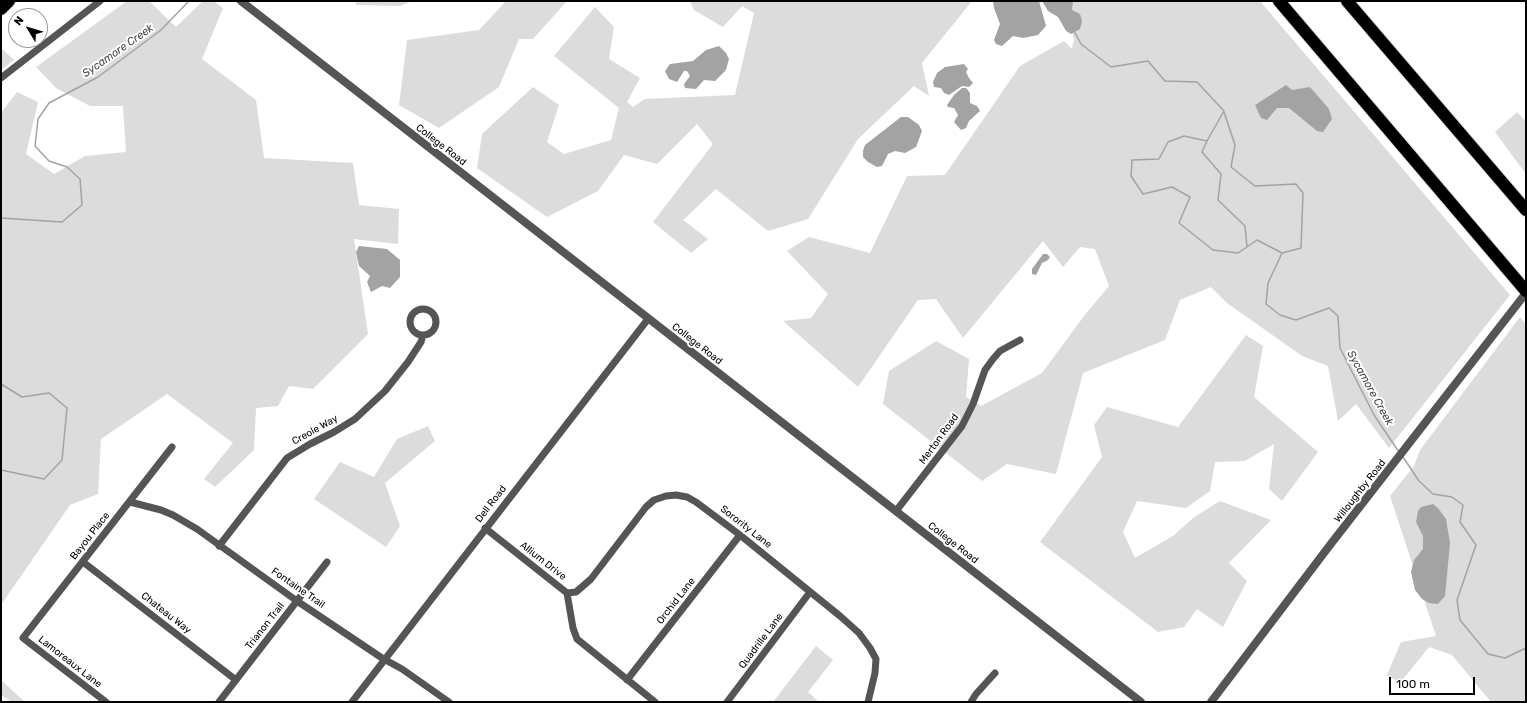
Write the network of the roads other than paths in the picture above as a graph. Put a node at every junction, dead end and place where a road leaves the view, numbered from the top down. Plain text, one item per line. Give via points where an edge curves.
1 (9, 1) edge
2 (100, 1) edge
3 (241, 1) edge
4 (1279, 1) edge
5 (1350, 3) edge
6 (1, 9) edge
7 (1, 78) edge
8 (1526, 210) edge
9 (1526, 292) edge
10 (648, 319) junction
11 (423, 335) dead end
12 (1020, 340) dead end
13 (172, 447) dead end
14 (130, 502) junction
15 (896, 511) junction
16 (485, 528) junction
17 (740, 535) junction
18 (219, 546) junction
19 (83, 562) junction
20 (327, 562) dead end
21 (810, 592) junction
22 (567, 593) junction
23 (297, 601) junction
24 (23, 638) joint
25 (384, 658) junction
26 (995, 673) dead end
27 (236, 680) junction
28 (627, 680) junction
29 (97, 700) edge
30 (106, 702) edge
31 (219, 702) edge
32 (352, 702) edge
33 (449, 702) edge
34 (656, 702) edge
35 (727, 702) edge
36 (868, 702) edge
37 (971, 702) edge
38 (1140, 702) edge
39 (1211, 702) edge

1 - 6 highway
2 - 7 street
3 - 10 street, College Road
4 - 9 highway
5 - 8 highway
9 - 39 street, Willoughby Road
10 - 15 street, College Road
10 - 16 street, Dell Road
11 - 18 street, Creole Way via 421,342 385,391 355,419 287,458
12 - 15 street, Merton Road via 1000,351 992,359 962,426
13 - 14 street, Bayou Place
14 - 18 street, Fontaine Trail via 173,515
14 - 19 street, Bayou Place
15 - 38 street, College Road
16 - 22 street, Allium Drive
16 - 25 street, Dell Road
17 - 21 street, Sorority Lane
17 - 22 street, Sorority Lane via 687,497 676,495 654,500 583,586 576,592
17 - 28 street, Orchid Lane
18 - 23 street, Fontaine Trail
19 - 24 street, Bayou Place
19 - 27 street, Chateau Way
20 - 23 street, Trianon Trail
21 - 35 street, Quadrille Lane
21 - 36 street, Sorority Lane via 859,633 876,659
22 - 28 street, Allium Drive via 577,639
23 - 25 street, Fontaine Trail
23 - 27 street, Trianon Trail
24 - 29 street, Lamoreaux Lane
25 - 32 street, Dell Road
25 - 33 street, Fontaine Trail
26 - 37 street
27 - 31 street, Trianon Trail
28 - 34 street, Allium Drive
29 - 30 street, Lamoreaux Lane

